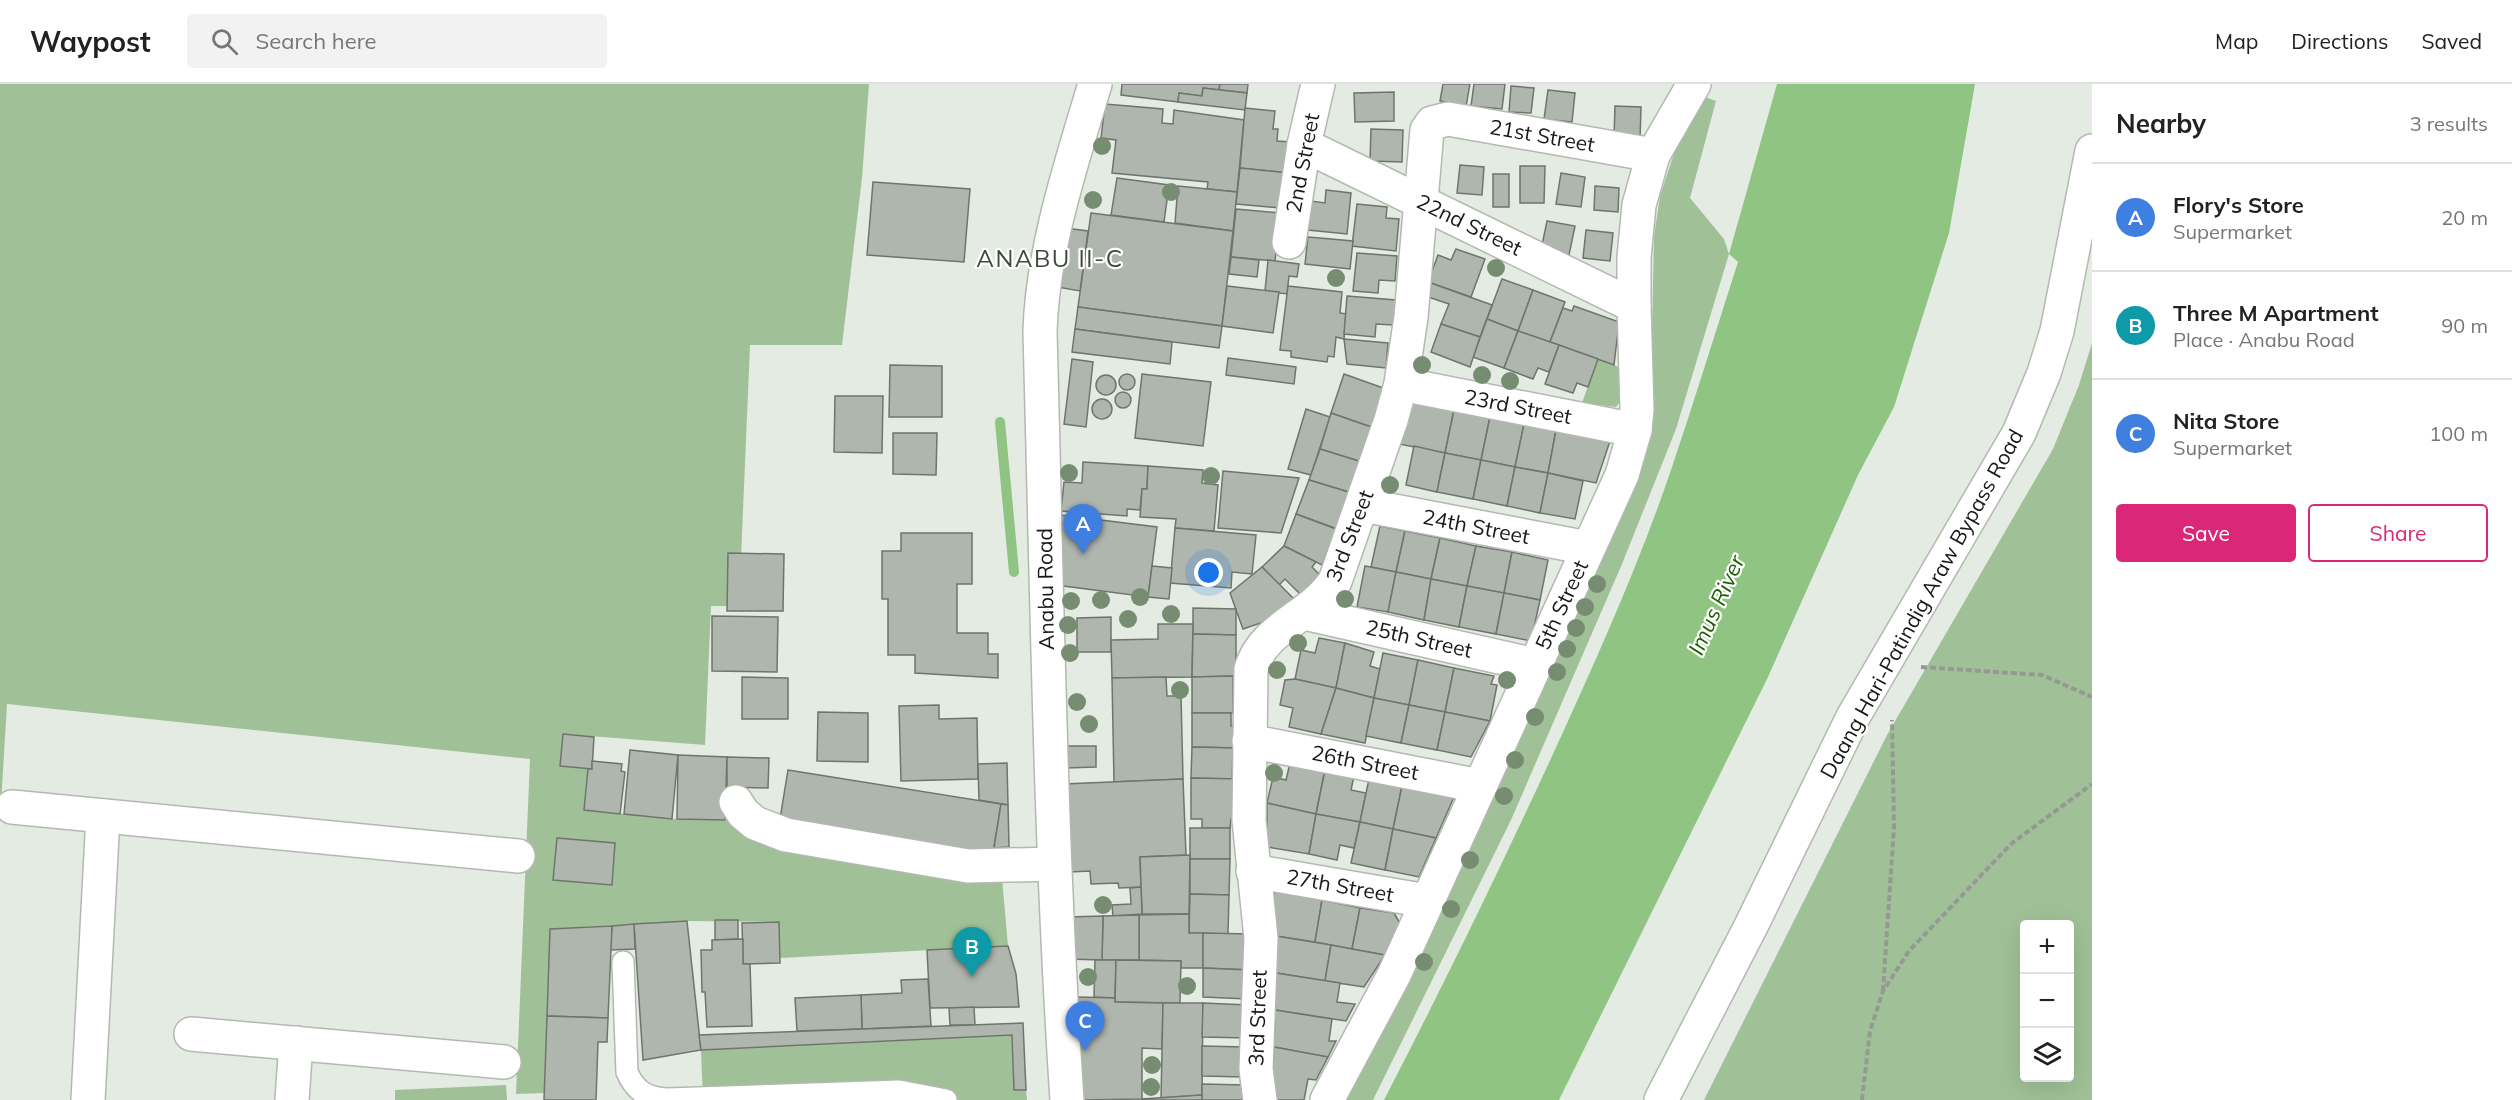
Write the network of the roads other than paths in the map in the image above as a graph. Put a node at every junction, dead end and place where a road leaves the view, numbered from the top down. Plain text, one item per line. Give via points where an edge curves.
1 (1095, 84) edge
2 (1318, 84) edge
3 (1694, 84) edge
4 (1432, 123) joint
5 (1304, 145) junction
6 (2092, 151) edge
7 (1653, 155) junction
8 (1422, 202) junction
9 (1288, 242) dead end
10 (1634, 306) junction
11 (1401, 384) junction
12 (1635, 430) junction
13 (1363, 505) junction
14 (1588, 548) junction
15 (1304, 613) junction
16 (1535, 665) junction
17 (1249, 741) junction
18 (1480, 786) junction
19 (736, 802) dead end
20 (12, 807) dead end
21 (103, 816) junction
22 (518, 856) dead end
23 (1054, 864) junction
24 (1254, 871) junction
25 (1427, 901) junction
26 (623, 962) dead end
27 (191, 1034) dead end
28 (296, 1043) junction
29 (504, 1062) dead end
30 (88, 1100) edge
31 (292, 1100) edge
32 (946, 1100) edge
33 (1067, 1100) edge
34 (1260, 1100) edge
35 (1327, 1100) edge
36 (1661, 1100) edge

1 - 23 street, Anabu Road via 1059,213 1041,313 1048,737
2 - 5 street, 2nd Street
3 - 7 street, 5th Street
4 - 7 street, 21st Street via 1448,119
4 - 8 street, 3rd Street via 1426,138
5 - 8 street, 22nd Street
5 - 9 street, 2nd Street
6 - 36 street, Daang Hari-Patindig Araw Bypass Road via 2068,281 2044,373 2019,433 1853,717
7 - 10 street, 5th Street via 1639,205
8 - 10 street, 22nd Street
8 - 11 street, 3rd Street
10 - 12 street, 5th Street
11 - 12 street, 23rd Street
11 - 13 street, 3rd Street
12 - 14 street, 5th Street via 1622,476
13 - 14 street, 24th Street
13 - 15 street, 3rd Street via 1335,581 1321,600
14 - 16 street, 5th Street
15 - 16 street, 25th Street
15 - 17 street, 3rd Street via 1269,639 1255,657 1251,669
16 - 18 street, 5th Street
17 - 18 street, 26th Street
17 - 24 street, 3rd Street via 1249,829
18 - 25 street, 5th Street
19 - 23 street via 755,823 786,835 968,866
20 - 21 street
21 - 22 street
21 - 30 street
23 - 33 street, Anabu Road
24 - 25 street, 27th Street
24 - 34 street, 3rd Street via 1261,938 1256,1069
25 - 35 street, 5th Street via 1394,975
26 - 32 lane via 627,1072 631,1082 646,1096 667,1099 899,1091
27 - 28 street
28 - 29 street
28 - 31 street

